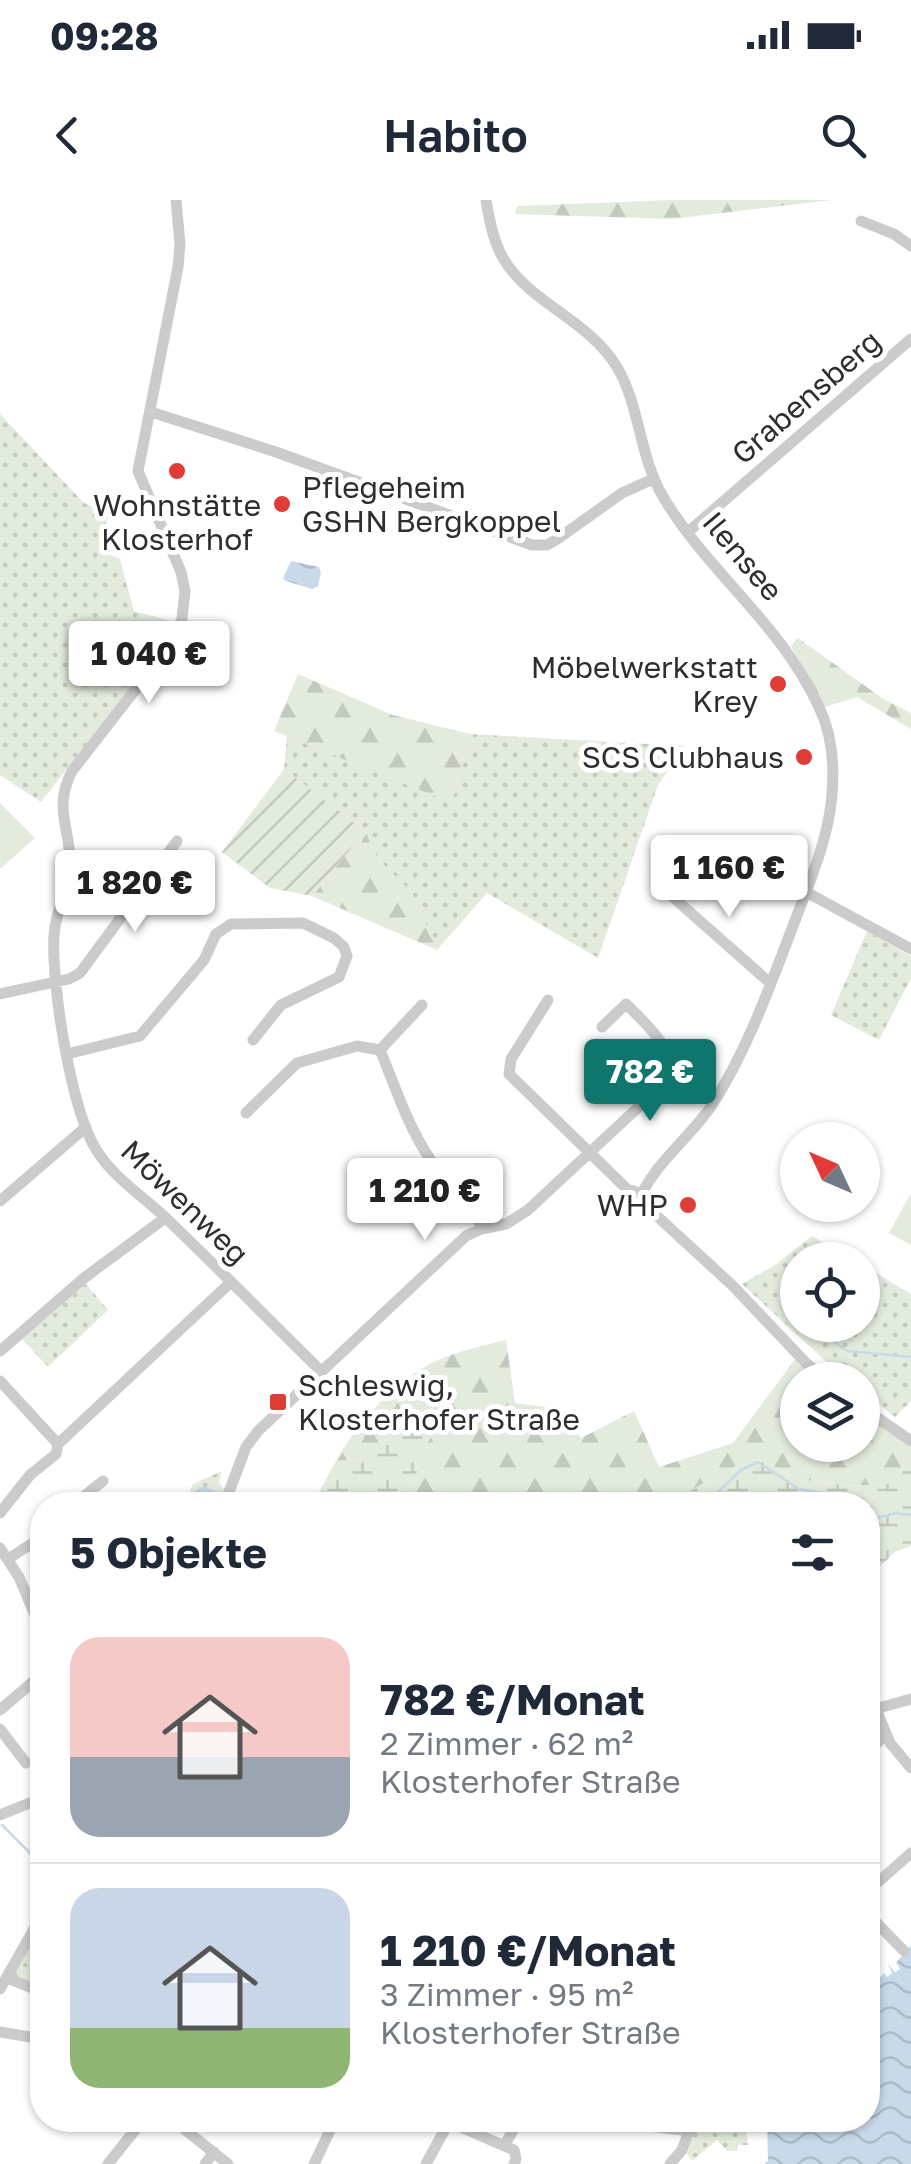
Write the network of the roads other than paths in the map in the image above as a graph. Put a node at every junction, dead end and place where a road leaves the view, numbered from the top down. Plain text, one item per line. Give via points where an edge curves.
1 (176, 200) edge
2 (486, 200) edge
3 (862, 221) dead end
4 (911, 246) edge
5 (911, 338) edge
6 (151, 412) junction
7 (654, 479) junction
8 (688, 532) junction
9 (177, 841) dead end
10 (666, 891) dead end
11 (806, 892) junction
12 (911, 949) edge
13 (58, 982) junction
14 (770, 983) junction
15 (0, 994) edge
16 (548, 1000) dead end
17 (422, 1005) dead end
18 (602, 1027) dead end
19 (253, 1040) dead end
20 (380, 1050) junction
21 (67, 1054) junction
22 (246, 1113) dead end
23 (86, 1128) junction
24 (589, 1153) junction
25 (642, 1194) junction
26 (0, 1201) edge
27 (165, 1218) junction
28 (481, 1229) junction
29 (231, 1282) junction
30 (0, 1351) edge
31 (799, 1351) junction
32 (805, 1362) edge
33 (814, 1362) edge
34 (320, 1370) junction
35 (0, 1381) edge
36 (880, 1411) edge
37 (880, 1419) edge
38 (911, 1433) edge
39 (911, 1441) edge
40 (58, 1444) junction
41 (102, 1481) dead end
42 (89, 1492) edge
43 (229, 1492) edge
44 (0, 1513) edge
45 (30, 1542) edge
46 (4, 1553) edge
47 (30, 1603) edge
48 (30, 1684) edge
49 (911, 1699) edge
50 (880, 1708) edge
51 (0, 1710) edge
52 (880, 1725) edge
53 (0, 1729) edge
54 (885, 1734) junction
55 (880, 1740) edge
56 (26, 1763) dead end
57 (911, 1768) edge
58 (30, 1803) edge
59 (0, 1815) edge
60 (911, 1853) edge
61 (880, 1881) edge
62 (880, 1926) edge
63 (30, 1941) edge
64 (904, 1951) dead end
65 (3, 1984) edge
66 (30, 1990) edge
67 (0, 2032) edge
68 (30, 2036) edge
69 (133, 2132) edge
70 (188, 2132) edge
71 (330, 2132) edge
72 (444, 2132) edge
73 (474, 2132) edge
74 (512, 2132) edge
75 (689, 2132) edge
76 (504, 2146) junction
77 (214, 2152) junction
78 (108, 2164) edge
79 (204, 2164) edge
80 (228, 2164) edge
81 (314, 2164) edge
82 (426, 2164) edge
83 (514, 2164) edge
84 (670, 2164) edge

1 - 6 street, Möwenweg via 178,267
2 - 7 street, Ilensee via 494,239 516,275 586,328 618,369
3 - 4 street
5 - 8 street, Grabensberg
6 - 7 street via 532,544 547,545
6 - 13 street, Möwenweg via 138,471 181,572 182,619 167,650 64,787 70,868 54,935
7 - 8 street, Ilensee
8 - 11 street, Ilensee via 772,629 825,723 832,749 831,808
9 - 13 street via 80,973
10 - 14 street
11 - 12 street
11 - 14 street, Ilensee
13 - 15 street
13 - 21 street, Möwenweg
14 - 25 street, Ilensee via 712,1105
16 - 24 street via 511,1059 509,1074
17 - 20 street
18 - 24 street via 626,1004 675,1064
19 - 21 street via 282,1004 339,977 347,956 334,938 304,923 231,924 216,934 204,960 140,1036
20 - 22 street via 357,1046 297,1063
20 - 28 street via 419,1141
21 - 23 street, Möwenweg
23 - 26 street
23 - 27 street, Möwenweg via 112,1171
24 - 25 street via 630,1192
24 - 28 street via 528,1210
25 - 31 street via 646,1206
27 - 29 street, Möwenweg
27 - 30 street
28 - 34 street via 438,1260
29 - 34 street, Möwenweg
29 - 40 street
31 - 32 street
31 - 33 street
34 - 43 street via 246,1447
35 - 40 street
36 - 38 street
37 - 39 street
40 - 44 street
41 - 42 street
45 - 46 street
46 - 47 street
48 - 51 street
49 - 50 street
52 - 54 street
53 - 56 street
54 - 55 street
54 - 57 street
58 - 59 street
60 - 61 street
62 - 64 street
63 - 65 street
65 - 66 street
67 - 68 street
69 - 78 street
70 - 77 street
71 - 81 street
72 - 82 street
73 - 76 street
74 - 76 street
75 - 84 street
76 - 83 street via 516,2153
77 - 79 street
77 - 80 street

